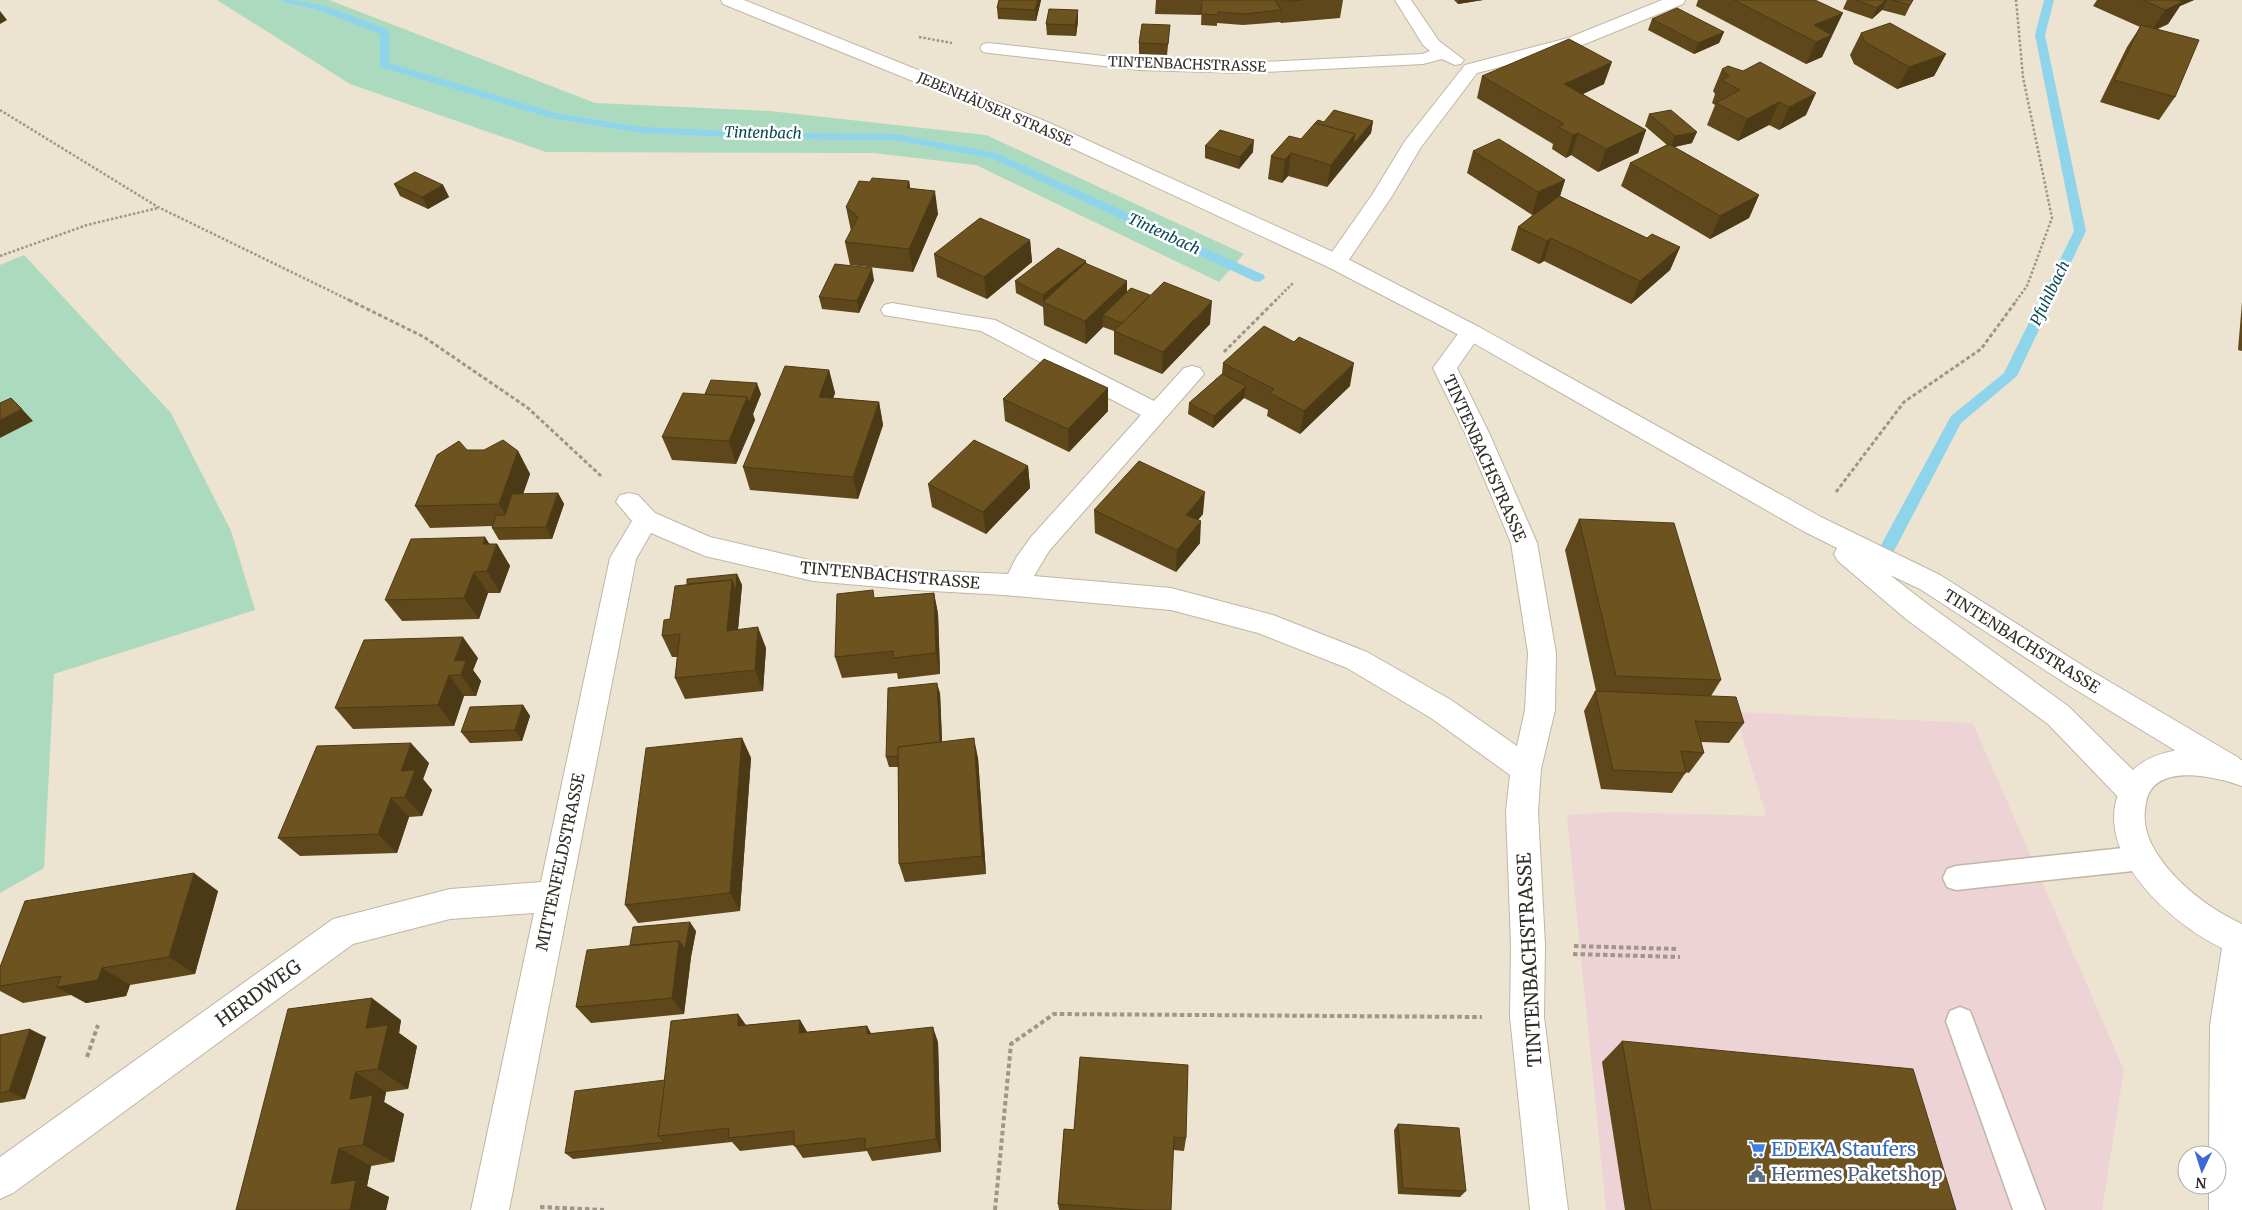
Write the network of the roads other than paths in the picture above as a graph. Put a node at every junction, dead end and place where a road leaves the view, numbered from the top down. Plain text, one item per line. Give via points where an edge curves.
1 (728, 0) edge
2 (1403, 0) edge
3 (1677, 0) edge
4 (989, 48) dead end
5 (1444, 53) junction
6 (1471, 70) junction
7 (1257, 226) joint
8 (1329, 258) junction
9 (892, 310) dead end
10 (1471, 332) junction
11 (1192, 374) road end
12 (1156, 413) junction
13 (637, 511) joint
14 (1812, 524) junction
15 (1017, 585) junction
16 (1526, 769) junction
17 (2235, 770) edge
18 (2132, 791) junction
19 (2142, 858) junction
20 (1956, 878) dead end
21 (553, 896) junction
22 (2241, 941) edge
23 (1960, 1021) dead end
24 (0, 1180) edge
25 (490, 1207) edge
26 (1549, 1210) edge
27 (2029, 1210) edge
28 (2228, 1210) edge

1 - 7 street, JEBENHÄUSER STRASSE via 1038,125
2 - 5 street via 1432,45
3 - 6 street via 1574,42
4 - 5 street, TINTENBACHSTRASSE via 1139,65 1244,68 1423,58
5 - 6 street
6 - 8 street via 1412,145 1382,196
7 - 8 street, TINTENBACHSTRASSE
8 - 10 street, TINTENBACHSTRASSE
9 - 12 street via 987,325
10 - 14 street, TINTENBACHSTRASSE
10 - 16 street, TINTENBACHSTRASSE via 1445,368 1478,435 1524,543 1542,653 1540,710
11 - 12 street
12 - 15 street via 1040,544 1025,565
13 - 15 street, TINTENBACHSTRASSE via 705,546 813,571
13 - 21 street, MITTENFELDSTRASSE via 623,558
14 - 17 street, TINTENBACHSTRASSE via 1930,582 2078,677
14 - 18 street, TINTENBACHSTRASSE via 1916,611 2058,715
15 - 16 street, TINTENBACHSTRASSE via 1171,599 1263,623 1357,660 1441,709
16 - 26 street, TINTENBACHSTRASSE via 1522,811 1528,1017
17 - 18 street via 2196,762 2167,764 2146,775
18 - 19 street via 2128,810 2131,833
19 - 20 lane
19 - 22 street via 2166,889 2200,918
21 - 24 street, HERDWEG via 450,904 345,930
21 - 25 street, MITTENFELDSTRASSE
22 - 28 street via 2227,1025
23 - 27 lane

